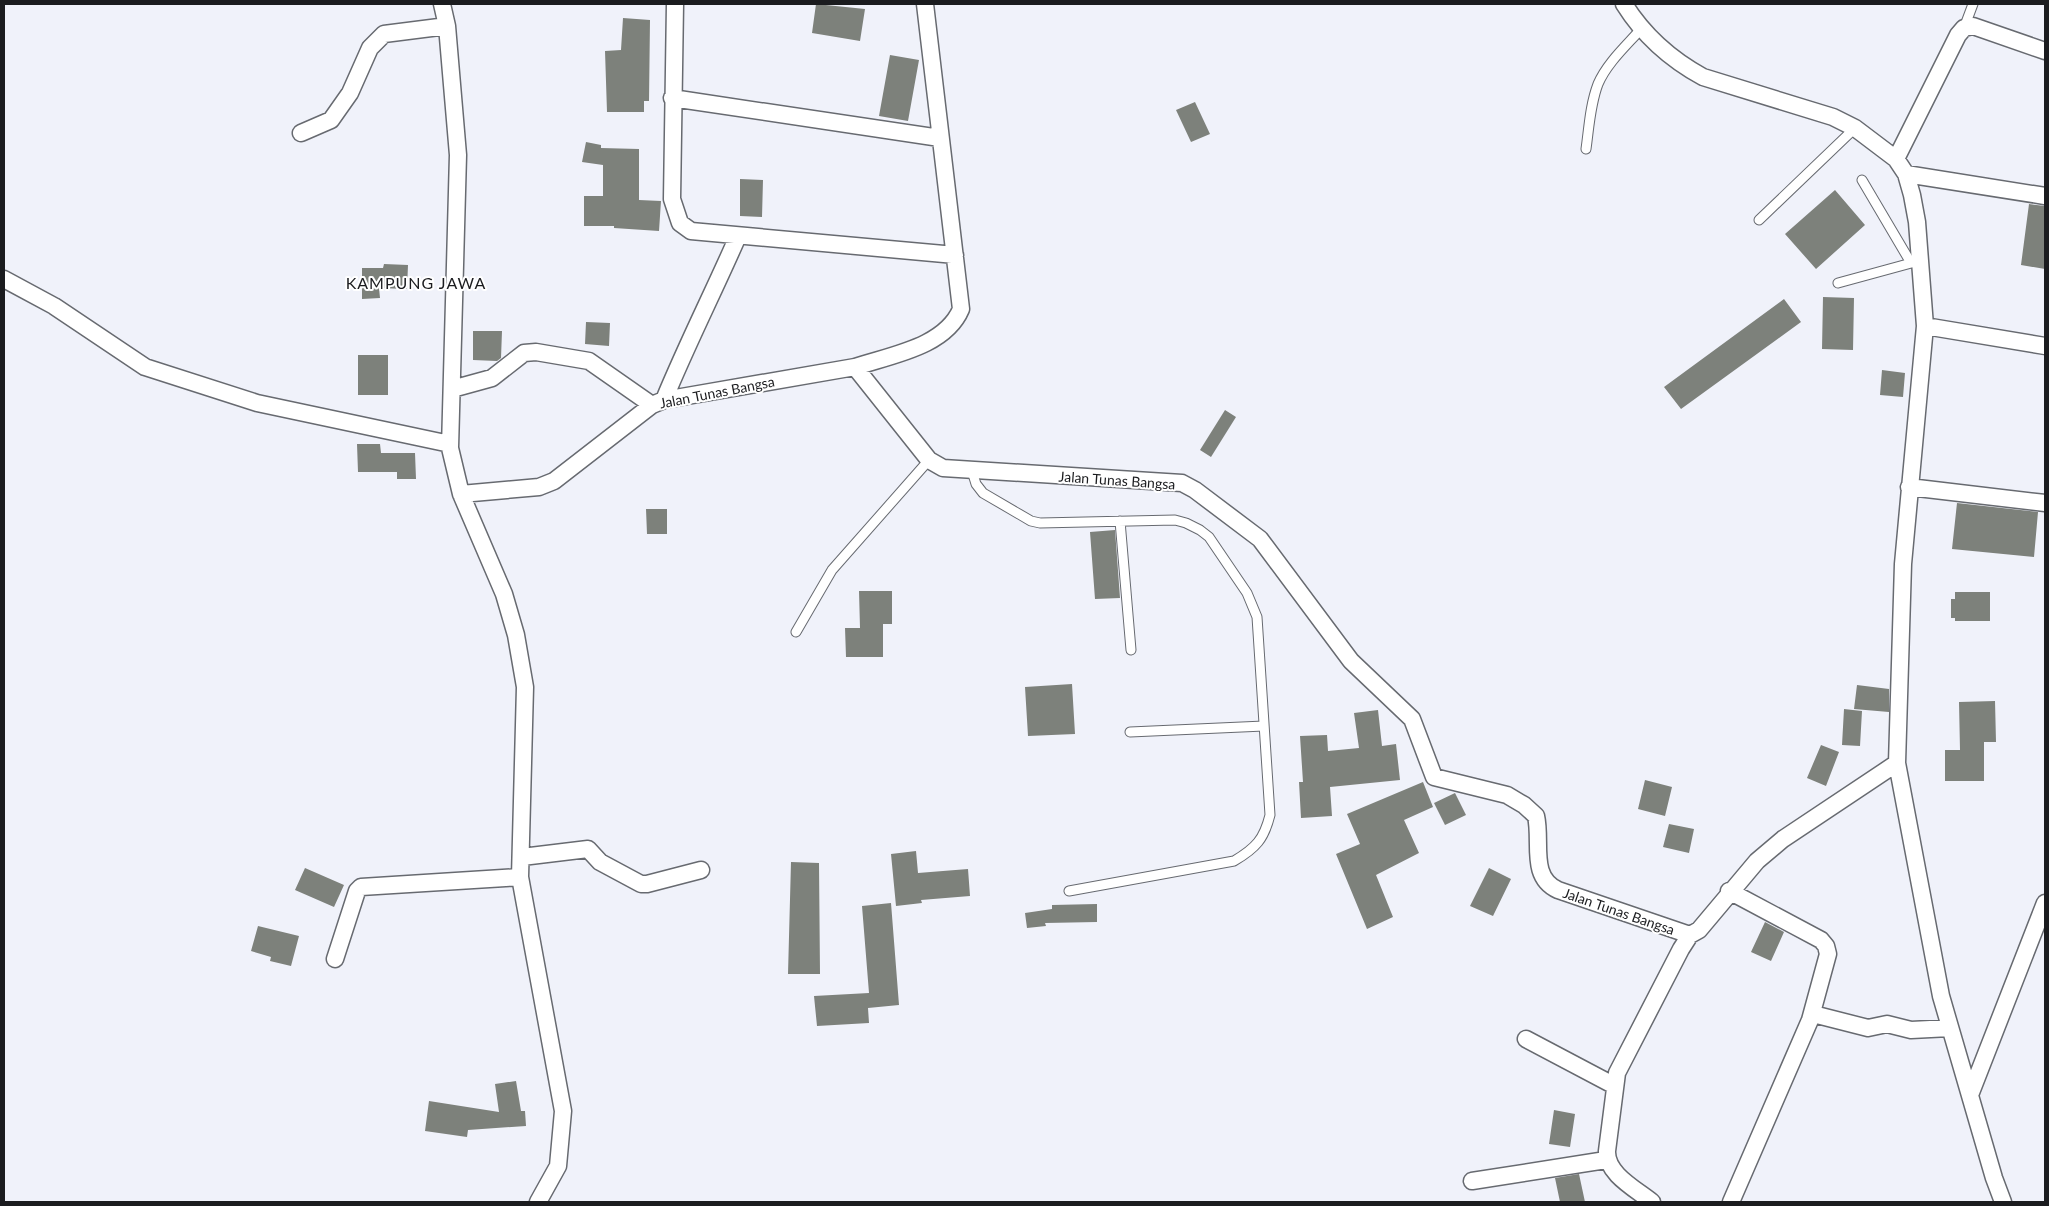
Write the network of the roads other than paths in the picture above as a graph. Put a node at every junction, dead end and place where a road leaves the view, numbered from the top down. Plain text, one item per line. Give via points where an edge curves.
1 (442, 4) edge
2 (675, 4) edge
3 (925, 4) edge
4 (1624, 4) edge
5 (1973, 4) edge
6 (447, 26) junction
7 (1964, 28) junction
8 (1641, 29) junction
9 (2045, 51) edge
10 (672, 98) junction
11 (1855, 128) junction
12 (302, 133) dead end
13 (940, 138) junction
14 (1586, 149) dead end
15 (1896, 159) junction
16 (1906, 174) junction
17 (1862, 180) dead end
18 (2045, 196) edge
19 (1759, 220) dead end
20 (738, 236) junction
21 (955, 255) junction
22 (1916, 262) junction
23 (4, 279) edge
24 (1838, 283) dead end
25 (1925, 326) junction
26 (2045, 346) edge
27 (855, 367) junction
28 (452, 389) junction
29 (658, 402) junction
30 (450, 444) junction
31 (929, 460) junction
32 (972, 471) junction
33 (1909, 487) junction
34 (460, 494) junction
35 (2045, 503) edge
36 (1120, 522) junction
37 (796, 632) dead end
38 (1131, 650) dead end
39 (1264, 726) junction
40 (1130, 732) dead end
41 (1896, 763) junction
42 (522, 857) junction
43 (701, 870) dead end
44 (520, 877) junction
45 (1069, 890) dead end
46 (1729, 892) junction
47 (2045, 904) edge
48 (1690, 935) junction
49 (335, 959) dead end
50 (1812, 1014) junction
51 (1950, 1028) junction
52 (1526, 1039) dead end
53 (1615, 1086) junction
54 (1970, 1095) junction
55 (1606, 1160) junction
56 (1472, 1181) dead end
57 (538, 1202) edge
58 (1652, 1202) edge
59 (1731, 1202) edge
60 (2003, 1202) edge

1 - 6 street
2 - 10 street
3 - 13 street, Jalan Tunas Bangsa
4 - 8 street
5 - 7 lane
6 - 12 street via 384,34 370,48 350,93 332,120
6 - 28 street via 458,155
7 - 9 street via 1973,26
7 - 15 street
8 - 11 street via 1668,54 1703,77 1833,117
8 - 14 lane via 1610,64 1599,82 1593,99
10 - 13 street
10 - 20 street via 672,199 676,216 680,224 692,232
11 - 15 street
11 - 19 lane
13 - 21 street, Jalan Tunas Bangsa
15 - 16 street
16 - 18 street
16 - 22 street via 1917,222
17 - 22 lane
20 - 21 street
20 - 29 street
21 - 27 street, Jalan Tunas Bangsa via 961,309 952,326 932,341
22 - 24 lane
22 - 25 street
23 - 30 street via 54,306 145,368 257,403
25 - 26 street
25 - 33 street
27 - 29 street, Jalan Tunas Bangsa
27 - 31 street
28 - 29 street via 492,378 524,353 536,352 589,361
28 - 30 street
29 - 34 street, Jalan Tunas Bangsa via 554,481 539,487
30 - 34 street
31 - 32 street, Jalan Tunas Bangsa via 943,468
31 - 37 lane via 832,570
32 - 36 lane via 982,493 1031,521
32 - 48 street, Jalan Tunas Bangsa via 1173,482 1195,490 1260,539 1351,661 1412,719 1434,777 1507,795 1536,816 1540,874 1546,884
33 - 35 street
33 - 41 street
34 - 42 street via 504,594 516,635 525,687
36 - 38 lane
36 - 39 lane via 1175,520 1200,530 1209,538 1247,593 1257,617
39 - 40 lane
39 - 45 lane via 1270,815 1265,833 1251,851 1234,861
41 - 46 street via 1783,839
41 - 51 street
42 - 43 street via 588,849 600,862 635,882 647,884
42 - 44 street
44 - 49 street via 361,887
44 - 57 street via 563,1111 558,1166
46 - 48 street via 1699,930
46 - 50 street via 1813,935 1826,946 1828,954
47 - 54 street
48 - 53 street via 1624,1056
50 - 51 street via 1868,1028 1887,1024 1911,1030
50 - 59 street
51 - 54 street
52 - 53 street
53 - 55 street
54 - 60 street
55 - 56 street
55 - 58 street via 1614,1172

